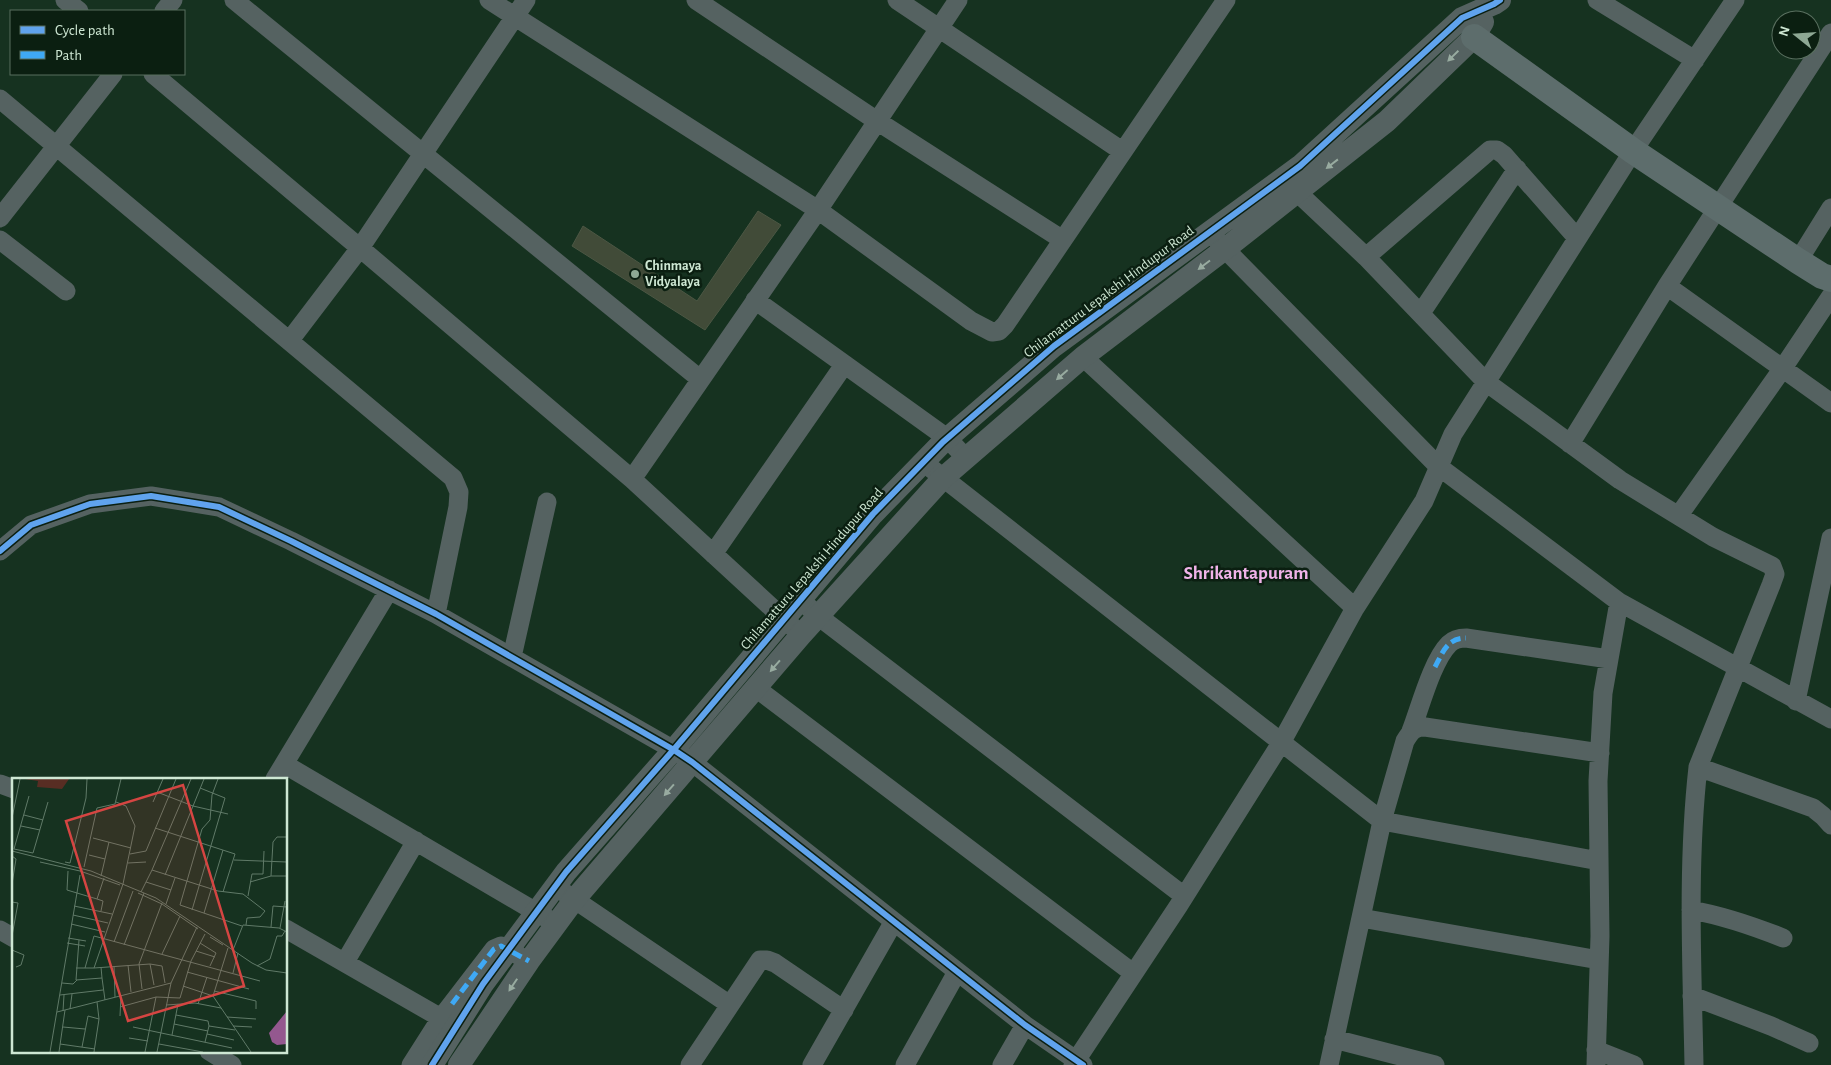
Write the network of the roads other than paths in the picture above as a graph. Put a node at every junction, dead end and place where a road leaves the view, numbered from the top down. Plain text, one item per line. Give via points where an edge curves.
1 (65, 0) edge
2 (173, 0) edge
3 (234, 0) edge
4 (489, 0) edge
5 (526, 0) edge
6 (696, 0) edge
7 (898, 0) edge
8 (958, 0) edge
9 (1226, 0) edge
10 (1597, 0) edge
11 (1735, 0) edge
12 (1497, 2) edge
13 (78, 10) edge
14 (165, 10) edge
15 (514, 17) junction
16 (939, 28) junction
17 (1831, 33) edge
18 (1474, 37) junction
19 (1695, 60) junction
20 (113, 75) edge
21 (154, 75) edge
22 (0, 99) edge
23 (877, 121) junction
24 (56, 146) junction
25 (1633, 151) junction
26 (1122, 152) junction
27 (422, 155) junction
28 (1517, 170) junction
29 (1297, 192) junction
30 (1720, 208) junction
31 (1831, 208) edge
32 (818, 210) junction
33 (0, 218) edge
34 (1211, 232) junction
35 (1577, 238) junction
36 (0, 240) edge
37 (1063, 240) junction
38 (360, 248) junction
39 (1225, 249) junction
40 (1366, 257) junction
41 (1798, 262) junction
42 (1831, 279) edge
43 (1668, 286) junction
44 (66, 291) dead end
45 (1831, 296) edge
46 (755, 300) junction
47 (1421, 313) junction
48 (290, 340) junction
49 (1083, 357) junction
50 (844, 365) junction
51 (1783, 368) junction
52 (700, 378) junction
53 (1486, 382) junction
54 (1831, 403) edge
55 (947, 438) junction
56 (1570, 444) junction
57 (966, 458) junction
58 (923, 462) junction
59 (1438, 466) junction
60 (943, 478) junction
61 (632, 479) junction
62 (547, 502) dead end
63 (1679, 516) junction
64 (1831, 538) edge
65 (0, 551) edge
66 (713, 554) junction
67 (389, 590) junction
68 (801, 600) junction
69 (1619, 602) junction
70 (1824, 603) edge
71 (1355, 608) junction
72 (436, 614) junction
73 (818, 616) junction
74 (785, 619) junction
75 (801, 635) junction
76 (512, 657) junction
77 (1609, 659) junction
78 (1737, 666) junction
79 (756, 688) junction
80 (1796, 701) junction
81 (1831, 719) edge
82 (1411, 731) junction
83 (1281, 743) junction
84 (674, 750) junction
85 (1600, 753) junction
86 (692, 762) junction
87 (1698, 767) junction
88 (279, 771) edge
89 (0, 784) edge
90 (12, 788) edge
91 (1382, 821) junction
92 (1831, 826) edge
93 (416, 841) junction
94 (1599, 861) junction
95 (556, 887) junction
96 (1184, 896) junction
97 (574, 900) junction
98 (1691, 910) junction
99 (537, 912) junction
100 (1361, 918) junction
101 (893, 922) junction
102 (558, 924) junction
103 (0, 930) edge
104 (288, 930) edge
105 (12, 937) edge
106 (1784, 938) dead end
107 (508, 949) junction
108 (1599, 960) junction
109 (345, 962) junction
110 (529, 962) junction
111 (957, 972) junction
112 (1134, 973) junction
113 (1692, 996) junction
114 (730, 1004) junction
115 (844, 1010) junction
116 (441, 1018) junction
117 (1025, 1025) junction
118 (1334, 1039) junction
119 (1809, 1043) dead end
120 (210, 1052) edge
121 (1596, 1058) edge
122 (1077, 1063) edge
123 (232, 1065) edge
124 (411, 1065) edge
125 (432, 1065) edge
126 (459, 1065) edge
127 (690, 1065) edge
128 (812, 1065) edge
129 (905, 1065) edge
130 (1002, 1065) edge
131 (1329, 1065) edge
132 (1435, 1065) edge
133 (1634, 1065) edge
134 (1694, 1065) edge

1 - 13 street
2 - 14 street
3 - 27 street
4 - 15 street
5 - 15 street
6 - 23 street
7 - 16 street
8 - 16 street
9 - 26 street
10 - 19 street
11 - 19 street
12 - 18 street, Chilamatturu Lepakshi Hindupur Road
12 - 34 street, Chilamatturu Lepakshi Hindupur Road via 1462,18 1300,166
15 - 27 street
15 - 32 street
16 - 23 street
16 - 26 street
17 - 30 street
18 - 25 main road
18 -> 29 street, Chilamatturu Lepakshi Hindupur Road via 1387,122
19 - 25 street
20 - 24 street
21 - 38 street
22 - 24 street
23 - 32 street
23 - 37 street
24 - 33 street
24 - 48 street
25 - 30 main road
25 - 35 street
26 - 37 street
27 - 38 street
27 - 52 street
28 - 35 street
28 - 40 street via 1504,155 1490,150
28 - 47 street
29 - 39 street, Chilamatturu Lepakshi Hindupur Road
29 - 40 street
30 - 41 main road
30 - 43 street
31 - 41 street
32 - 37 street via 992,332 1005,325
32 - 46 street
34 - 39 street
34 - 55 street, Chilamatturu Lepakshi Hindupur Road via 1054,346
35 - 53 street
36 - 44 street
38 - 48 street
38 - 61 street
39 -> 49 street, Chilamatturu Lepakshi Hindupur Road
39 - 59 street
40 - 47 street
41 - 42 main road
43 - 51 street
43 - 56 street
45 - 51 street
46 - 50 street
46 - 52 street
47 - 53 street
48 - 72 street via 453,478 459,492 458,507
49 -> 57 street, Chilamatturu Lepakshi Hindupur Road
49 - 71 street
50 - 55 street
50 - 66 street
51 - 54 street
51 - 63 street
52 - 61 street
53 - 56 street
53 - 59 street via 1453,434
55 - 57 street
55 - 58 street, Chilamatturu Lepakshi Hindupur Road
56 - 63 street
57 - 60 street, Chilamatturu Lepakshi Hindupur Road
58 - 60 street
58 - 68 street, Chilamatturu Lepakshi Hindupur Road via 873,514
59 - 69 street
59 - 71 street via 1424,501
60 - 73 street, Chilamatturu Lepakshi Hindupur Road
60 - 83 street
61 - 66 street
62 - 76 street
63 - 78 street via 1772,566 1775,574
64 - 70 street
65 - 67 street via 30,525 90,504 152,496 218,507
66 - 74 street
67 - 72 street
67 - 88 street
68 - 73 street
68 - 74 street, Chilamatturu Lepakshi Hindupur Road
69 - 77 street
69 - 78 street
70 - 80 street
71 - 83 street
72 - 76 street
73 - 75 street, Chilamatturu Lepakshi Hindupur Road
73 - 96 street
74 - 75 street
74 - 84 street, Chilamatturu Lepakshi Hindupur Road
75 -> 79 street, Chilamatturu Lepakshi Hindupur Road
76 - 84 street
77 - 82 street via 1457,638 1445,649 1435,667
77 - 85 street via 1603,693
78 - 80 street
78 - 87 street
79 - 86 street, Chilamatturu Lepakshi Hindupur Road
79 - 112 street
80 - 81 street
82 - 85 street via 1425,727
82 - 91 street
83 - 91 street
83 - 96 street
84 - 86 street
84 - 95 street, Chilamatturu Lepakshi Hindupur Road
85 - 94 street
86 -> 97 street, Chilamatturu Lepakshi Hindupur Road
86 - 101 street
87 - 92 street via 1813,808
87 - 98 street via 1694,797
88 - 93 street
89 - 90 street
91 - 94 street
91 - 100 street
93 - 99 street
93 - 109 street
94 - 108 street
95 - 97 street
95 - 99 street, Chilamatturu Lepakshi Hindupur Road
96 - 112 street
97 - 102 street, Chilamatturu Lepakshi Hindupur Road
97 - 114 street
98 - 106 street via 1720,915
98 - 113 street
99 - 102 street
99 - 107 street, Chilamatturu Lepakshi Hindupur Road
100 - 108 street
100 - 118 street
101 - 111 street
101 - 115 street
102 - 110 street, Chilamatturu Lepakshi Hindupur Road
103 - 105 street
104 - 109 street
107 - 110 street
107 - 116 street via 501,946 494,949
107 - 125 street, Chilamatturu Lepakshi Hindupur Road
108 - 121 street
109 - 116 street
110 -> 126 street, Chilamatturu Lepakshi Hindupur Road
111 - 117 street
111 - 129 street
112 - 122 street
113 - 119 street
113 - 134 street
114 - 115 street via 754,967 760,960 767,960
114 - 127 street
115 - 128 street
116 - 124 street
117 - 122 street
117 - 130 street
118 - 131 street
118 - 132 street
120 - 123 street
121 - 133 street

